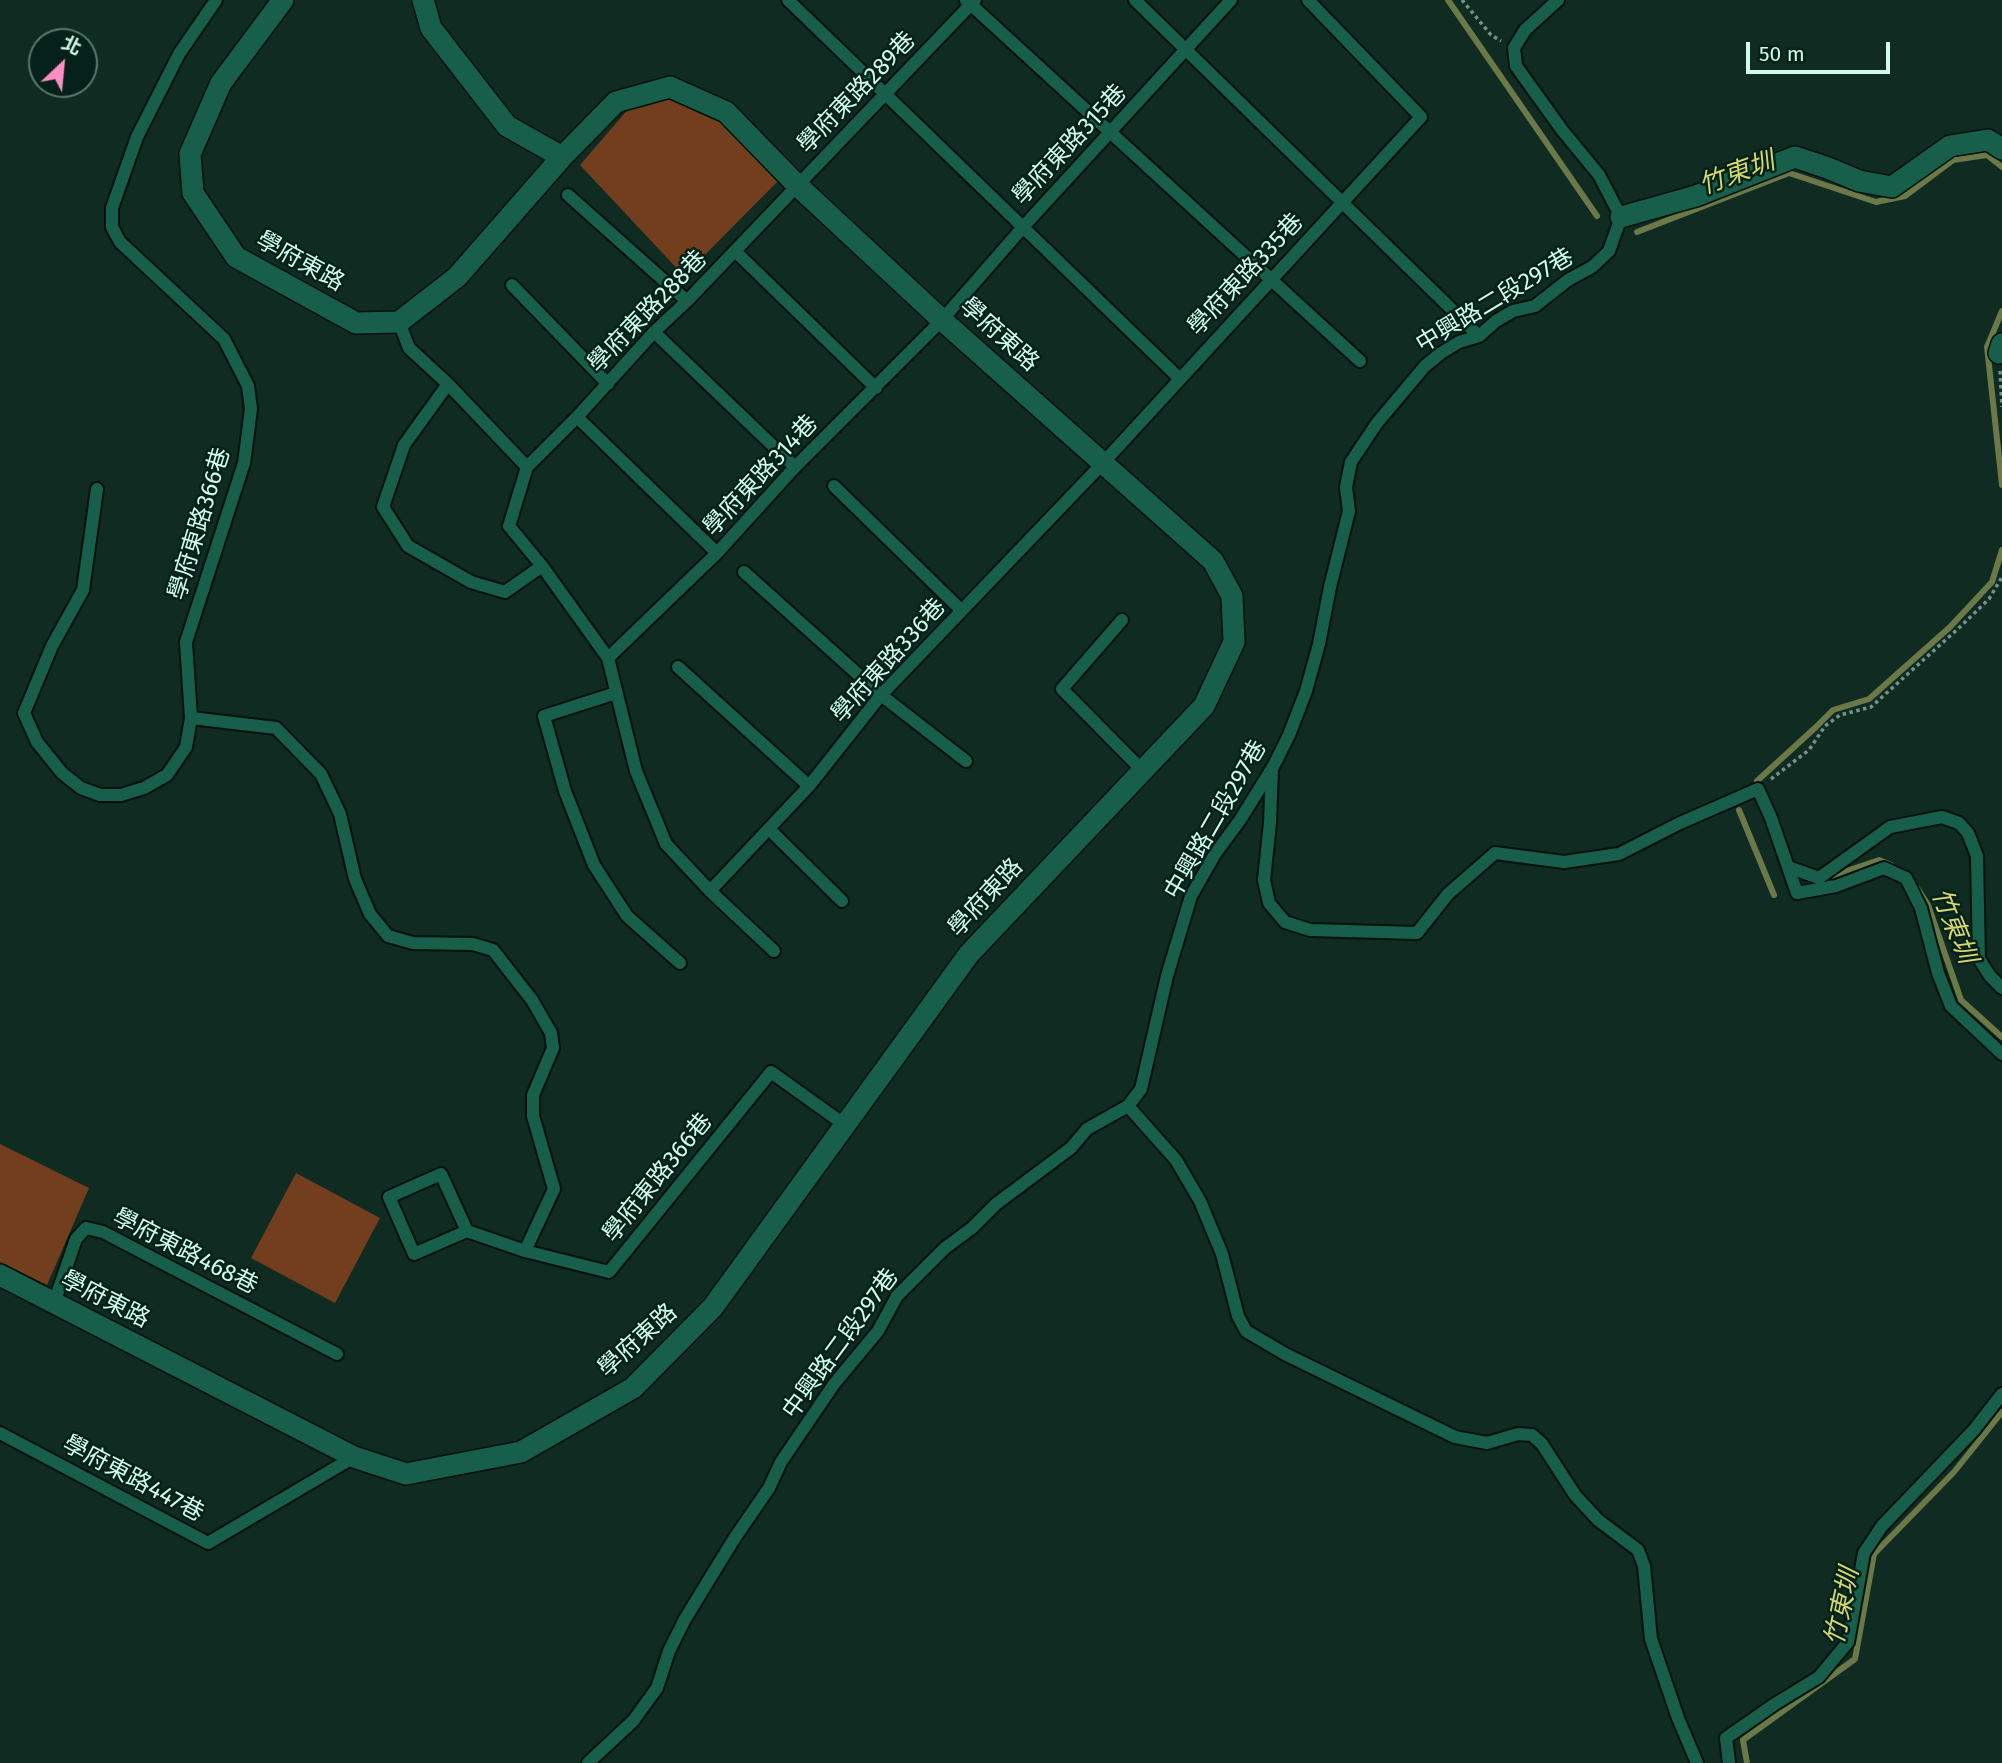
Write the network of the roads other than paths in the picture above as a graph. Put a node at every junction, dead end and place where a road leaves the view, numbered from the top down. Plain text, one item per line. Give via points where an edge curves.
1 (216, 0) edge
2 (283, 0) edge
3 (423, 0) edge
4 (788, 0) edge
5 (1135, 0) edge
6 (1231, 0) edge
7 (1308, 0) edge
8 (1558, 0) edge
9 (971, 2) edge
10 (1186, 50) junction
11 (886, 93) junction
12 (1111, 132) junction
13 (2002, 149) edge
14 (562, 156) junction
15 (797, 185) junction
16 (568, 195) dead end
17 (1342, 202) junction
18 (1620, 217) junction
19 (1024, 226) junction
20 (735, 251) junction
21 (1272, 278) junction
22 (512, 285) dead end
23 (687, 301) junction
24 (942, 320) junction
25 (399, 322) junction
26 (654, 332) junction
27 (1479, 335) junction
28 (1360, 361) dead end
29 (1179, 378) junction
30 (448, 384) junction
31 (608, 384) junction
32 (876, 388) junction
33 (577, 417) junction
34 (1103, 463) junction
35 (527, 467) junction
36 (795, 467) junction
37 (834, 486) dead end
38 (97, 489) dead end
39 (718, 552) junction
40 (541, 566) junction
41 (744, 572) dead end
42 (961, 610) junction
43 (1122, 620) dead end
44 (608, 657) junction
45 (678, 667) dead end
46 (616, 693) junction
47 (881, 695) junction
48 (191, 718) junction
49 (966, 761) dead end
50 (1272, 767) junction
51 (1142, 770) junction
52 (809, 786) junction
53 (769, 829) junction
54 (1788, 867) junction
55 (710, 891) junction
56 (842, 901) dead end
57 (774, 951) dead end
58 (680, 963) dead end
59 (2002, 988) edge
60 (2002, 1054) edge
61 (1128, 1106) junction
62 (845, 1125) junction
63 (467, 1231) junction
64 (525, 1251) junction
65 (0, 1275) edge
66 (54, 1303) junction
67 (337, 1354) dead end
68 (2002, 1394) edge
69 (0, 1433) edge
70 (354, 1457) junction
71 (588, 1763) edge
72 (1697, 1763) edge
73 (1729, 1763) edge

1 - 48 lane, 學府東路366巷 via 179,54 137,137 112,208 112,227 120,242 224,339 248,386 251,409 244,463 186,642
2 - 25 street, 學府東路 via 221,83 190,154 192,193 236,257 356,323
3 - 14 street via 431,28 506,126
4 - 11 lane
5 - 10 lane
6 - 10 lane, 學府東路315巷
7 - 17 lane, 學府東路335巷 via 1421,117
8 - 18 lane via 1525,30 1514,48 1516,66 1599,175
9 - 11 lane, 學府東路289巷
9 - 12 lane
10 - 12 lane, 學府東路315巷
10 - 17 lane
11 - 15 lane, 學府東路289巷
11 - 19 lane
12 - 19 lane, 學府東路315巷
12 - 21 lane
13 - 18 street via 1988,140 1950,146 1892,187 1858,181 1796,157 1696,195
14 - 15 street, 學府東路 via 616,102 670,88 726,112
14 - 25 street, 學府東路 via 457,277
15 - 20 lane, 學府東路288巷
15 - 24 street, 學府東路
16 - 23 lane
17 - 21 lane, 學府東路335巷
17 - 27 lane
18 - 27 lane, 中興路二段297巷 via 1609,251 1592,267 1568,279 1535,306 1513,311
19 - 24 lane, 學府東路315巷
19 - 29 lane
20 - 23 lane, 學府東路288巷
20 - 32 lane
21 - 28 lane
21 - 29 lane, 學府東路335巷
22 - 31 lane
23 - 26 lane, 學府東路288巷
24 - 32 lane, 學府東路314巷
24 - 34 street, 學府東路
25 - 30 lane via 409,348
26 - 31 lane, 學府東路288巷
26 - 36 lane
27 - 50 lane, 中興路二段297巷 via 1459,342 1425,366 1351,462 1346,487 1349,510 1319,644 1306,691
29 - 34 lane, 學府東路335巷
30 - 35 lane
30 - 40 lane via 404,445 383,507 408,546 471,582 505,592
31 - 33 lane, 學府東路288巷
32 - 36 lane, 學府東路314巷
33 - 35 lane, 學府東路288巷
33 - 39 lane
34 - 42 lane, 學府東路336巷
34 - 51 street, 學府東路 via 1213,561 1232,596 1234,642 1204,706
35 - 40 lane via 509,526
36 - 39 lane, 學府東路314巷
37 - 42 lane
38 - 48 lane, 學府東路366巷 via 83,590 52,646 24,713 37,742 62,774 100,796 144,788 167,775 186,747
39 - 44 lane, 學府東路314巷
40 - 44 lane
41 - 47 lane
42 - 47 lane, 學府東路336巷
43 - 51 lane via 1062,689
44 - 46 lane
45 - 52 lane
46 - 55 lane via 636,771 666,845
46 - 58 lane via 544,716 565,791 594,865 627,916
47 - 49 lane
47 - 52 lane, 學府東路336巷
48 - 64 lane via 276,728 321,774 340,814 355,879 370,914 388,936 413,943 473,944 493,950 533,1000 551,1033 553,1048 533,1096 533,1116 554,1189
50 - 54 lane via 1264,880 1269,903 1285,922 1310,930 1417,933 1448,894 1495,853 1564,862 1619,854 1758,789
50 - 61 lane, 中興路二段297巷 via 1191,896 1167,976 1142,1089
51 - 62 street, 學府東路 via 969,954
52 - 53 lane, 學府東路336巷
53 - 55 lane, 學府東路336巷
53 - 56 lane
54 - 59 lane via 1819,878 1890,827 1942,817 1959,823 1977,856 1979,959
54 - 60 lane via 1797,893 1836,886 1884,868 1906,878 1921,908 1951,1006
55 - 57 lane
61 - 71 lane, 中興路二段297巷 via 1087,1129 1071,1147 945,1248 897,1296 878,1331 834,1384 781,1462 685,1619 657,1688 633,1721
61 - 72 lane via 1177,1160 1200,1201 1245,1331 1455,1437 1487,1443 1532,1435 1598,1520 1638,1550 1644,1566 1650,1639
62 - 64 lane, 學府東路366巷 via 771,1073 609,1272
62 - 70 street, 學府東路 via 713,1307 633,1388 521,1452 406,1474
63 - 63 lane via 441,1174 389,1197 414,1254
63 - 64 lane
65 - 66 street, 學府東路
66 - 67 lane, 學府東路468巷 via 76,1239 86,1228 103,1231
66 - 70 street, 學府東路
68 - 73 lane via 1882,1526 1864,1553 1848,1642 1819,1677 1726,1738
69 - 70 lane, 學府東路447巷 via 208,1543

